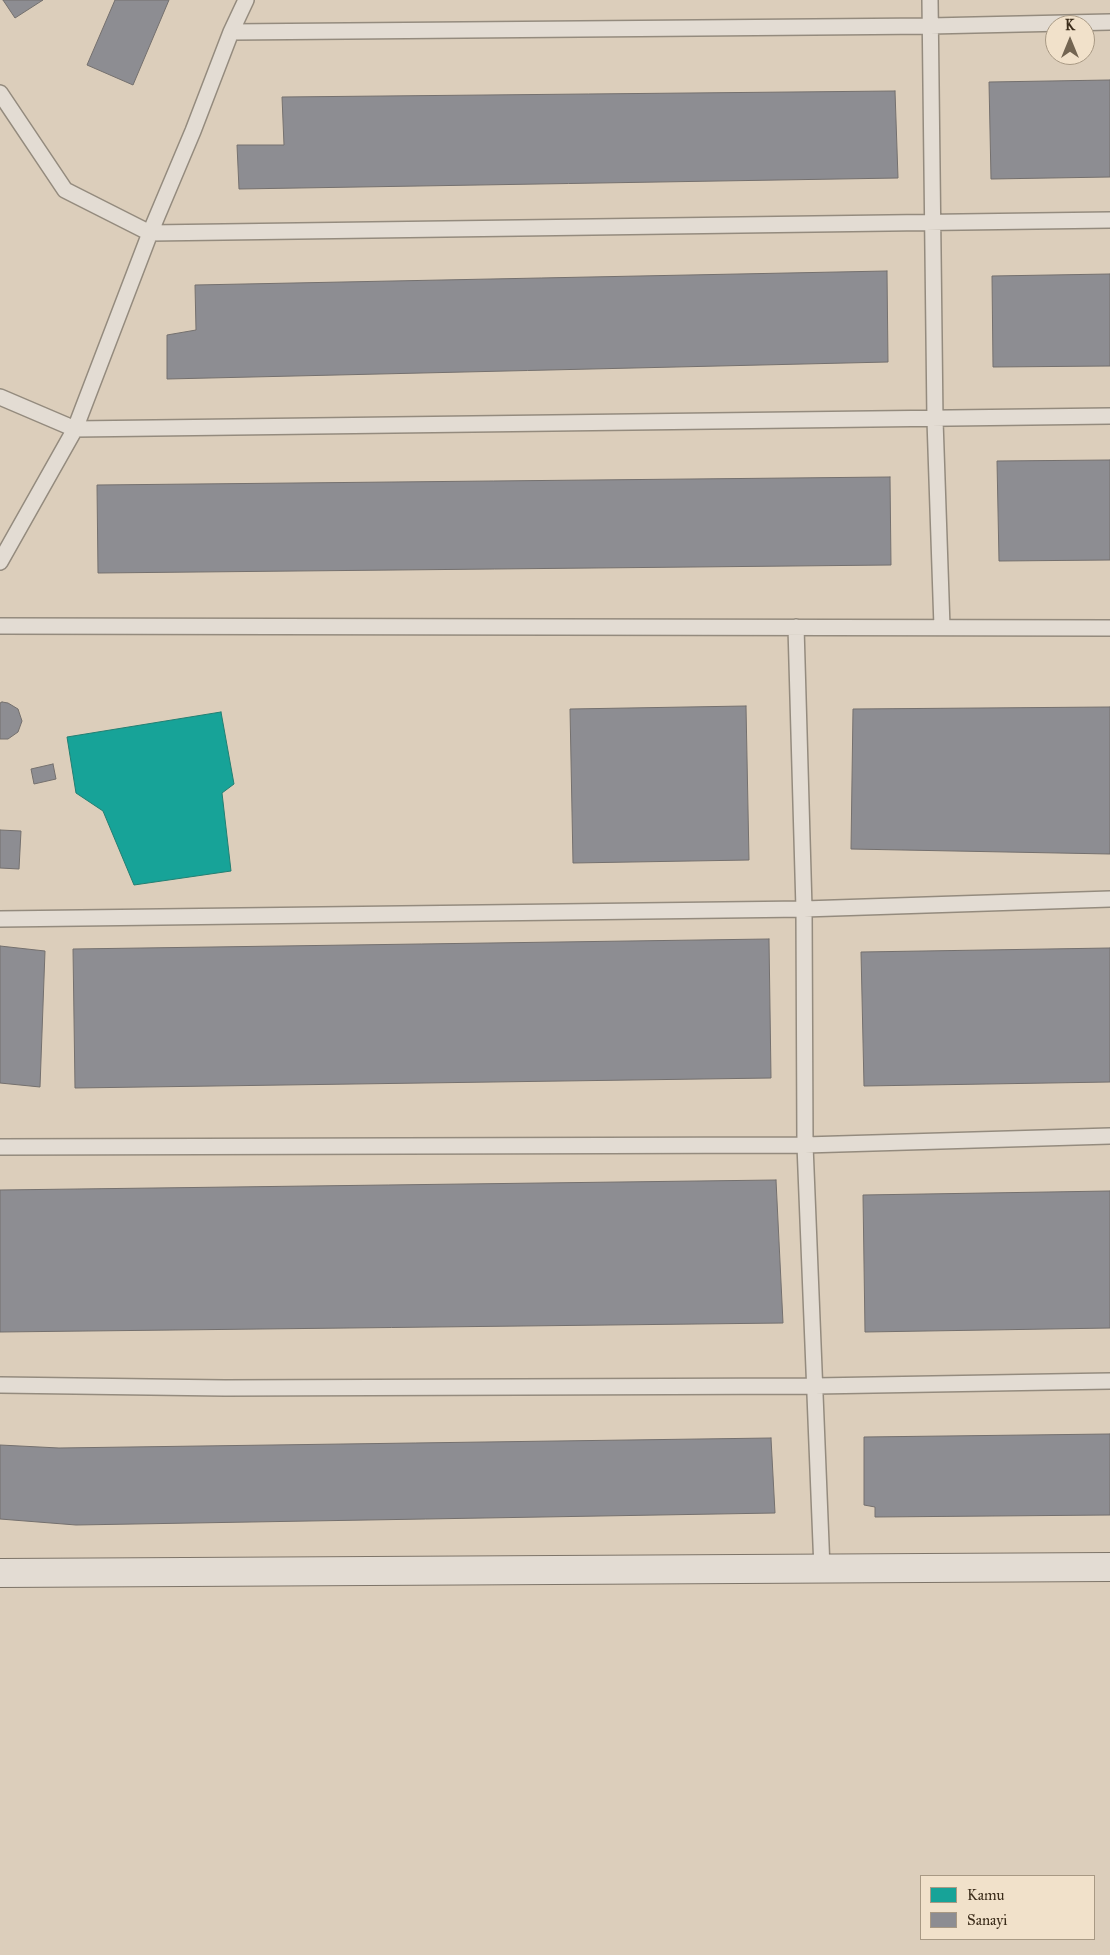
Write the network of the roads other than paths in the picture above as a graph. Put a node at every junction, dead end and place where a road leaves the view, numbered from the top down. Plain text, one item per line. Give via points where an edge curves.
1 (246, 0) edge
2 (930, 0) edge
3 (1110, 22) edge
4 (930, 26) junction
5 (231, 32) junction
6 (0, 93) edge
7 (1110, 220) edge
8 (933, 222) junction
9 (150, 233) junction
10 (0, 397) edge
11 (1110, 416) edge
12 (935, 420) junction
13 (75, 429) junction
14 (0, 562) edge
15 (0, 626) edge
16 (796, 627) junction
17 (942, 627) junction
18 (1110, 628) edge
19 (1110, 900) edge
20 (804, 909) junction
21 (0, 919) edge
22 (1110, 1136) edge
23 (805, 1146) junction
24 (0, 1148) edge
25 (1110, 1381) edge
26 (0, 1385) edge
27 (815, 1386) junction
28 (1110, 1567) edge
29 (822, 1569) junction
30 (0, 1573) edge

1 - 5 lane
2 - 4 lane
3 - 4 lane
4 - 5 lane
4 - 8 lane
5 - 9 lane
6 - 9 lane via 65,190
7 - 8 lane
8 - 9 lane
8 - 12 lane
9 - 13 lane
10 - 13 lane
11 - 12 lane
12 - 13 lane
12 - 17 lane
13 - 14 lane
15 - 16 lane
16 - 17 lane
16 - 20 lane
17 - 18 lane
19 - 20 lane
20 - 21 lane
20 - 23 lane
22 - 23 lane
23 - 24 lane
23 - 27 lane
25 - 27 lane
26 - 27 lane via 225,1388
27 - 29 lane
28 - 29 street
29 - 30 street

